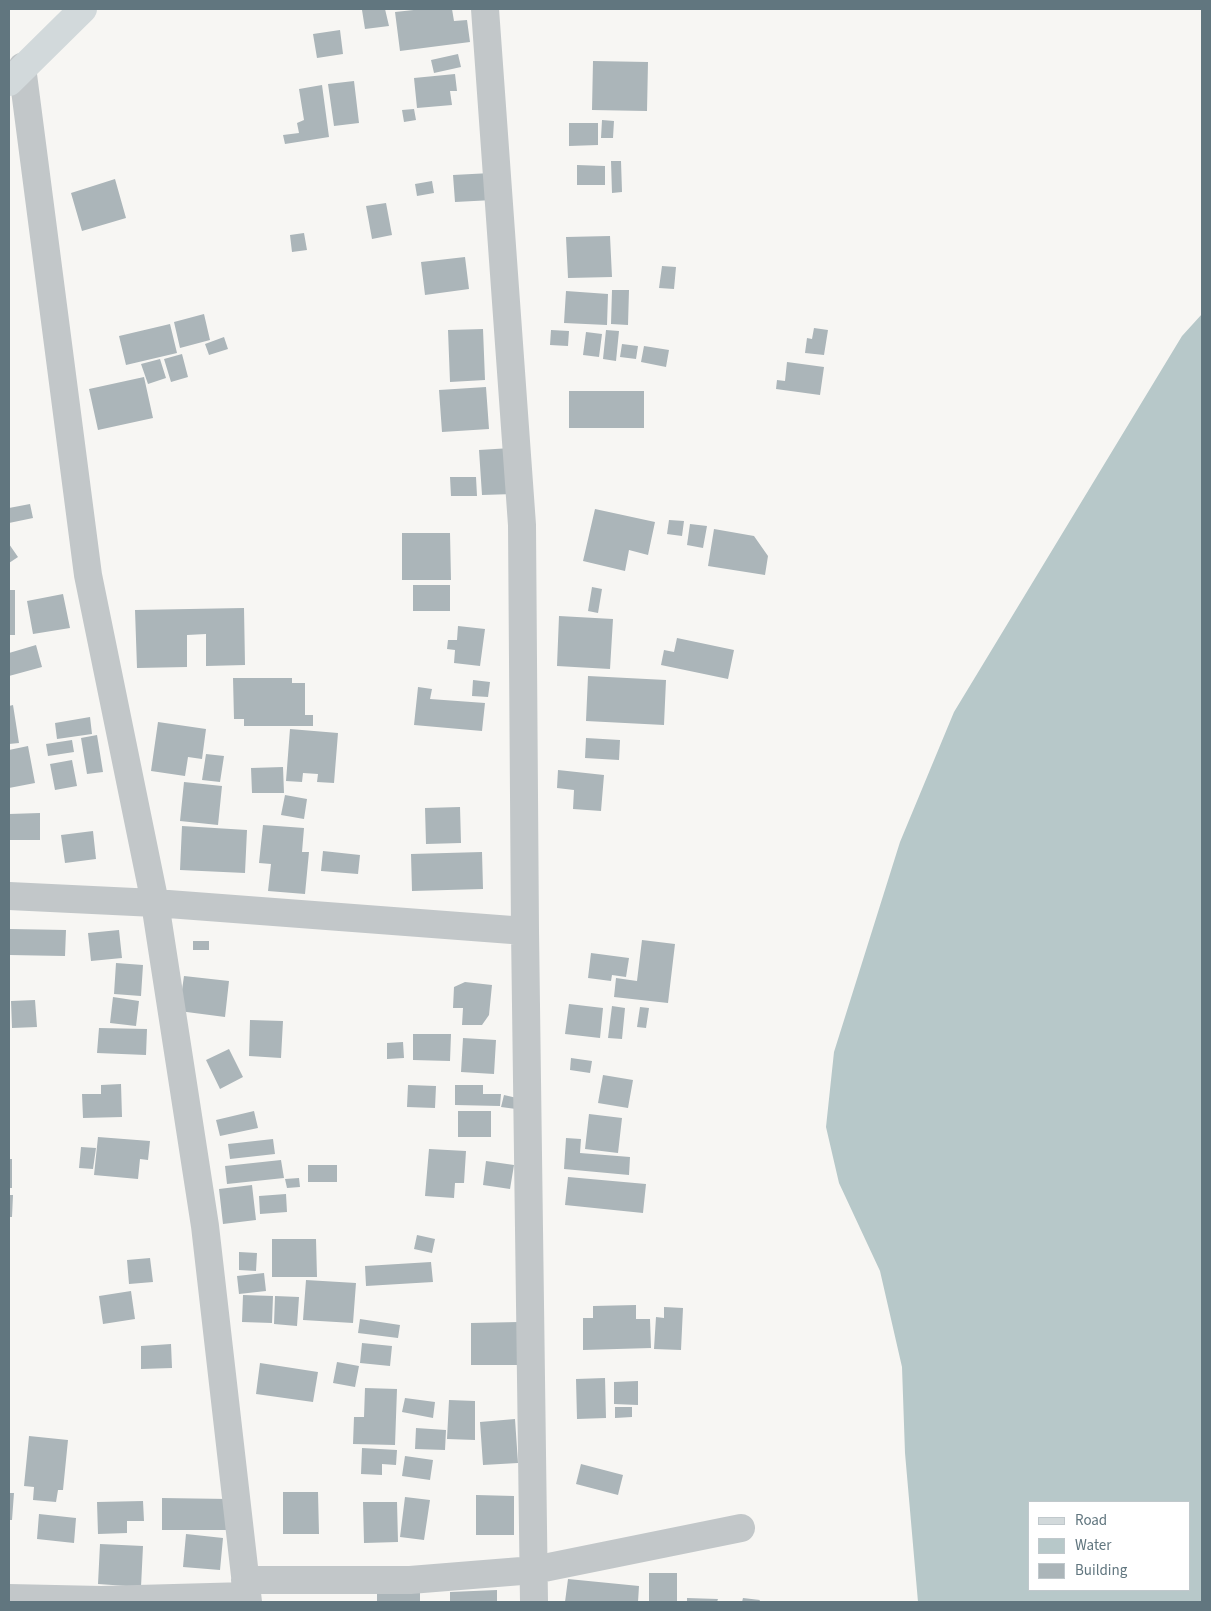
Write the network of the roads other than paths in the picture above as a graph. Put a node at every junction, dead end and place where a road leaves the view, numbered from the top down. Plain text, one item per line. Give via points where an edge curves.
1 (83, 9) edge
2 (485, 9) edge
3 (16, 74) edge
4 (9, 896) edge
5 (155, 903) junction
6 (525, 931) junction
7 (741, 1528) dead end
8 (534, 1570) junction
9 (247, 1593) edge
10 (9, 1598) edge
11 (534, 1602) edge

1 - 3 street
2 - 6 street via 522,525
3 - 5 street via 88,575
4 - 5 street
5 - 6 street
5 - 9 street via 205,1226
6 - 8 street
7 - 8 street
8 - 9 street
8 - 11 street
9 - 10 street via 101,1600

